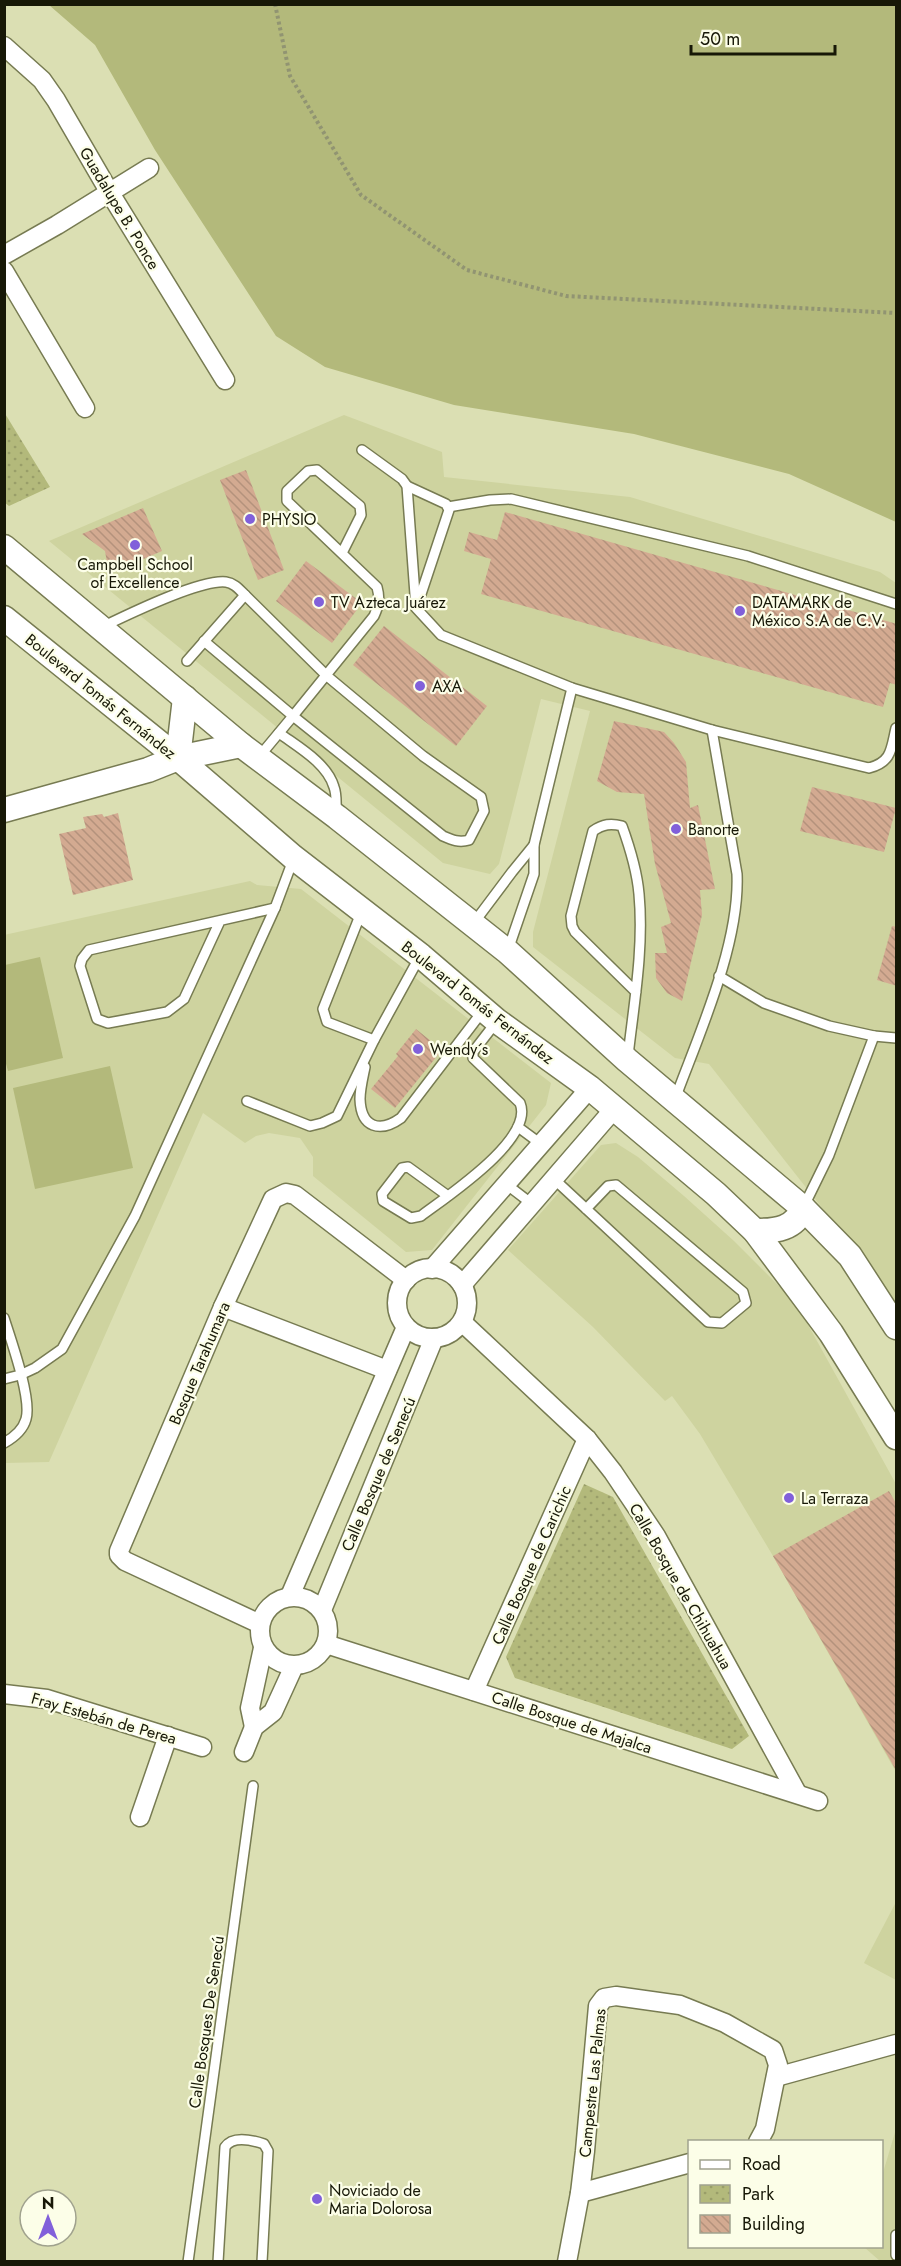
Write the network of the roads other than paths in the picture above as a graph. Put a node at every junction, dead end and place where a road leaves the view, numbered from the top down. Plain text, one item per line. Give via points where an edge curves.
1 (4, 46) edge
2 (149, 168) dead end
3 (110, 193) junction
4 (4, 255) edge
5 (4, 271) edge
6 (225, 380) dead end
7 (85, 408) dead end
8 (362, 450) dead end
9 (407, 486) junction
10 (448, 507) junction
11 (4, 547) edge
12 (342, 553) junction
13 (245, 595) junction
14 (897, 604) edge
15 (416, 608) junction
16 (4, 618) edge
17 (101, 628) junction
18 (204, 641) junction
19 (187, 661) dead end
20 (327, 676) junction
21 (572, 688) junction
22 (185, 698) junction
23 (293, 716) junction
24 (897, 728) edge
25 (712, 730) junction
26 (279, 733) junction
27 (249, 752) junction
28 (178, 758) junction
29 (4, 810) edge
30 (337, 817) junction
31 (534, 845) junction
32 (293, 857) junction
33 (275, 908) junction
34 (362, 912) junction
35 (220, 921) junction
36 (473, 925) junction
37 (508, 952) junction
38 (421, 956) junction
39 (719, 976) junction
40 (636, 992) junction
41 (490, 1015) junction
42 (874, 1036) junction
43 (897, 1038) edge
44 (374, 1040) junction
45 (368, 1053) junction
46 (627, 1060) junction
47 (590, 1088) junction
48 (675, 1100) junction
49 (247, 1101) dead end
50 (614, 1109) junction
51 (518, 1127) junction
52 (541, 1144) junction
53 (554, 1179) junction
54 (506, 1184) junction
55 (448, 1196) junction
56 (532, 1204) junction
57 (803, 1208) junction
58 (586, 1209) junction
59 (755, 1231) junction
60 (432, 1269) junction
61 (406, 1280) junction
62 (462, 1285) junction
63 (223, 1307) junction
64 (4, 1318) edge
65 (462, 1322) junction
66 (406, 1327) junction
67 (897, 1327) edge
68 (434, 1338) junction
69 (387, 1370) junction
70 (20, 1376) junction
71 (4, 1379) edge
72 (897, 1437) edge
73 (587, 1439) junction
74 (4, 1443) edge
75 (290, 1596) junction
76 (322, 1610) junction
77 (260, 1624) junction
78 (326, 1644) junction
79 (263, 1648) junction
80 (294, 1665) junction
81 (474, 1691) junction
82 (4, 1694) edge
83 (254, 1727) junction
84 (168, 1736) junction
85 (202, 1747) dead end
86 (244, 1752) dead end
87 (253, 1786) dead end
88 (797, 1793) junction
89 (818, 1802) dead end
90 (140, 1817) dead end
91 (897, 2044) edge
92 (776, 2076) junction
93 (759, 2140) edge
94 (688, 2164) edge
95 (580, 2193) junction
96 (897, 2235) edge
97 (897, 2255) edge
98 (188, 2262) edge
99 (218, 2262) edge
100 (262, 2262) edge
101 (567, 2262) edge

1 - 3 street, Guadalupe B. Ponce via 42,80
2 - 3 street
3 - 4 street
3 - 6 street, Guadalupe B. Ponce
5 - 7 street
8 - 9 lane via 402,478
9 - 10 lane
9 - 15 lane
10 - 14 lane via 511,499 748,556
10 - 15 lane
11 - 17 main road
12 - 12 lane via 361,515 360,506 317,470 308,471 287,491 287,501
12 - 20 lane via 377,587 379,606
13 - 17 lane via 232,584 208,584
13 - 18 lane
13 - 20 lane
15 - 21 lane via 441,634
16 - 28 main road, Boulevard Tomás Fernández
17 - 22 main road
18 - 19 lane
18 - 23 lane
20 - 23 lane
20 - 23 lane via 423,756 481,797 484,811 469,840 443,836
21 - 25 lane
21 - 31 lane
22 - 27 main road
22 - 28 main road
23 - 26 lane
24 - 25 lane via 888,758 869,768
25 - 39 lane via 738,893
26 - 27 lane
26 - 30 lane via 332,780
27 - 28 main road
27 - 30 main road
28 - 29 main road
28 - 32 main road, Boulevard Tomás Fernández
30 - 36 main road
31 - 36 lane
31 - 37 lane via 534,874
32 - 33 lane
32 - 34 main road, Boulevard Tomás Fernández
33 - 35 lane
33 - 70 lane via 135,1216 62,1349
34 - 38 main road, Boulevard Tomás Fernández
34 - 44 lane via 323,1014 327,1022
35 - 35 lane via 89,950 80,966 96,1019 108,1023 174,1008 184,999
36 - 37 main road
37 - 46 main road
38 - 41 main road, Boulevard Tomás Fernández
38 - 44 lane
39 - 42 lane via 764,1003 829,1026
39 - 48 lane
40 - 40 lane via 639,894 632,853 622,826 612,824 593,831 571,916 572,926
40 - 46 lane
41 - 45 lane via 392,1125 371,1125 361,1109
41 - 47 main road, Boulevard Tomás Fernández
41 - 51 lane via 473,1058 520,1103 523,1113
42 - 43 lane
42 - 57 lane via 829,1155
44 - 45 lane
45 - 49 lane via 337,1116 322,1123 310,1126
46 - 48 main road
47 - 50 main road, Boulevard Tomás Fernández
47 - 52 street
48 - 57 main road
50 - 53 street
50 - 59 main road, Boulevard Tomás Fernández
51 - 52 lane
51 - 55 lane via 480,1172
52 - 54 street
53 - 56 street
53 - 58 lane
54 - 56 lane
54 - 60 street
55 - 55 lane via 408,1167 402,1168 382,1192 383,1201 411,1218 421,1216
56 - 62 street
57 - 59 main road via 790,1225
57 - 67 main road via 850,1256
58 - 58 lane via 708,1322 722,1323 746,1303 743,1292 616,1185 608,1186
59 - 72 main road, Boulevard Tomás Fernández via 831,1333
60 - 61 street via 416,1272
60 - 62 street via 444,1270
61 - 63 street, Bosque Tarahumara via 295,1195 286,1193 273,1199
61 - 66 street via 397,1299
62 - 65 street via 466,1311
63 - 69 street
63 - 77 street, Bosque Tarahumara via 119,1555 125,1562
64 - 70 lane
65 - 68 street via 454,1331
65 - 73 street, Calle Bosque de Chihuahua
66 - 68 street via 422,1337
66 - 69 street, Calle Bosque de Senecú
68 - 76 street, Calle Bosque de Senecú
69 - 75 street, Calle Bosque de Senecú
70 - 71 lane
70 - 74 lane via 26,1420 14,1438
73 - 81 street, Calle Bosque de Carichic
73 - 88 street, Calle Bosque de Chihuahua via 656,1536
75 - 76 street via 303,1597
75 - 77 street via 269,1606
76 - 78 street via 329,1632
77 - 79 street
78 - 80 street via 316,1658
78 - 81 street, Calle Bosque de Majalca
79 - 80 street via 271,1657
79 - 83 street via 250,1708
80 - 83 street via 273,1712
81 - 88 street, Calle Bosque de Majalca
82 - 84 street, Fray Estebán de Perea via 47,1699
83 - 86 street
84 - 85 street, Fray Estebán de Perea
84 - 90 street
87 - 98 lane, Calle Bosques De Senecú
88 - 89 street, Calle Bosque de Majalca
91 - 92 street
92 - 93 street, Campestre Las Palmas via 765,2130
92 - 95 street, Campestre Las Palmas via 778,2061 773,2050 725,2023 680,2005 616,1996 604,1998 598,2006
94 - 95 street
95 - 101 street, Campestre Las Palmas
96 - 97 lane
99 - 100 lane via 225,2147 234,2139 264,2144 268,2151

